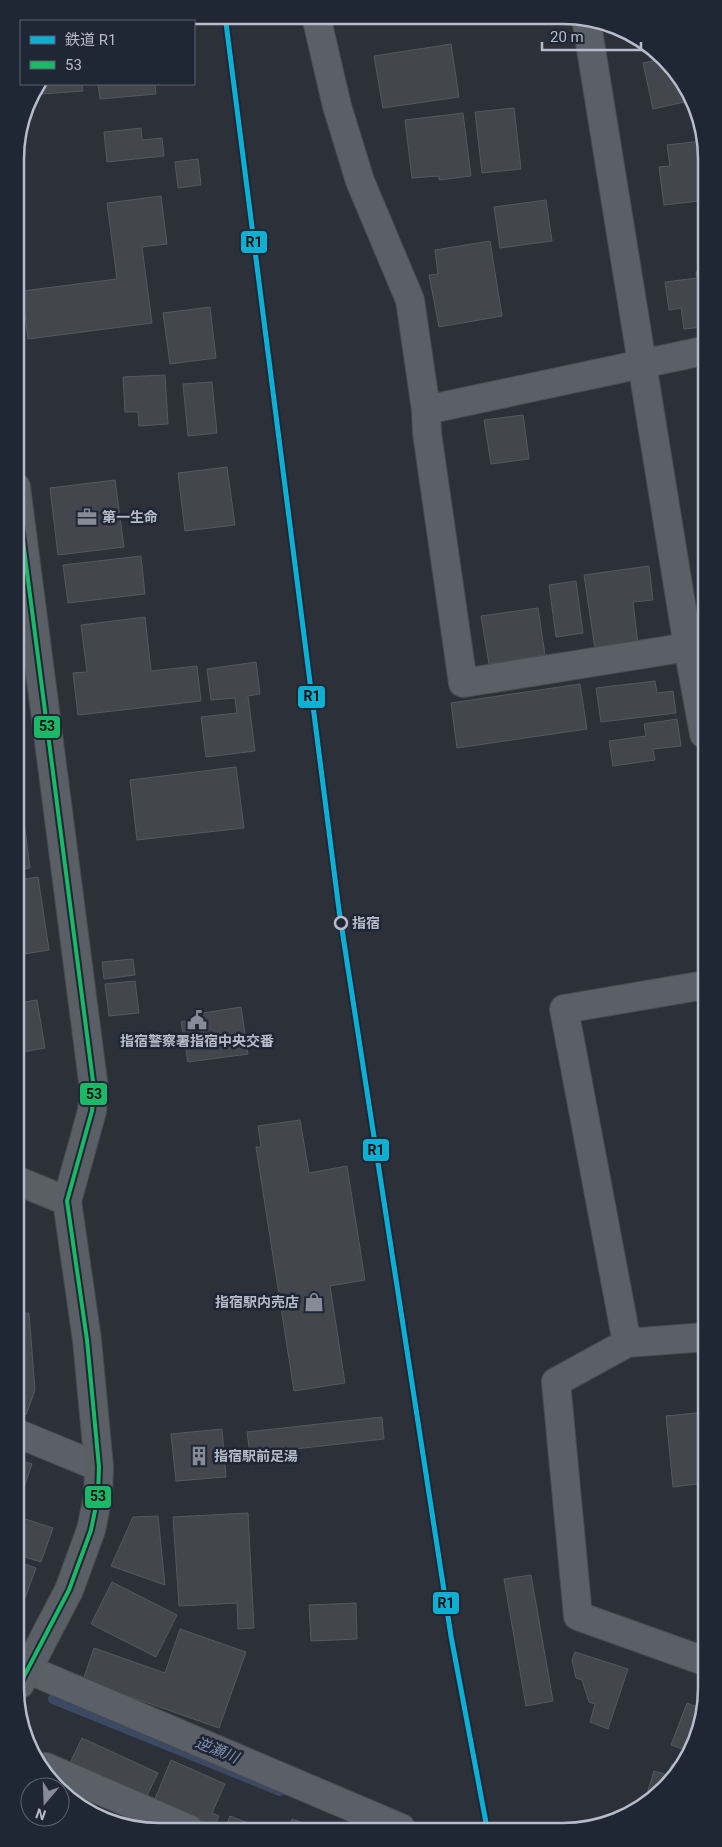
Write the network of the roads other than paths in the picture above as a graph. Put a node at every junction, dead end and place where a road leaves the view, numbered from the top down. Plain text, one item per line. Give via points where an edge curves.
1 (318, 24) edge
2 (587, 26) edge
3 (698, 352) edge
4 (643, 364) junction
5 (426, 410) junction
6 (24, 549) edge
7 (688, 647) junction
8 (698, 699) edge
9 (698, 987) edge
10 (24, 1183) edge
11 (67, 1201) junction
12 (698, 1338) edge
13 (627, 1343) junction
14 (24, 1436) edge
15 (99, 1467) junction
16 (698, 1659) edge
17 (24, 1669) edge
18 (24, 1674) edge
19 (52, 1769) edge
20 (175, 1823) edge
21 (389, 1823) edge

1 - 5 street via 337,106 360,181 410,300
2 - 4 street
3 - 4 street
4 - 5 street
4 - 7 street
5 - 7 street via 463,683
6 - 11 street via 94,1089 92,1111
7 - 8 street
9 - 13 street via 564,1009
10 - 11 street
11 - 15 street via 87,1340
12 - 13 street
13 - 16 street via 556,1382 578,1616
14 - 15 street
15 - 17 street via 98,1496 91,1530 69,1590
18 - 21 street
19 - 20 street

